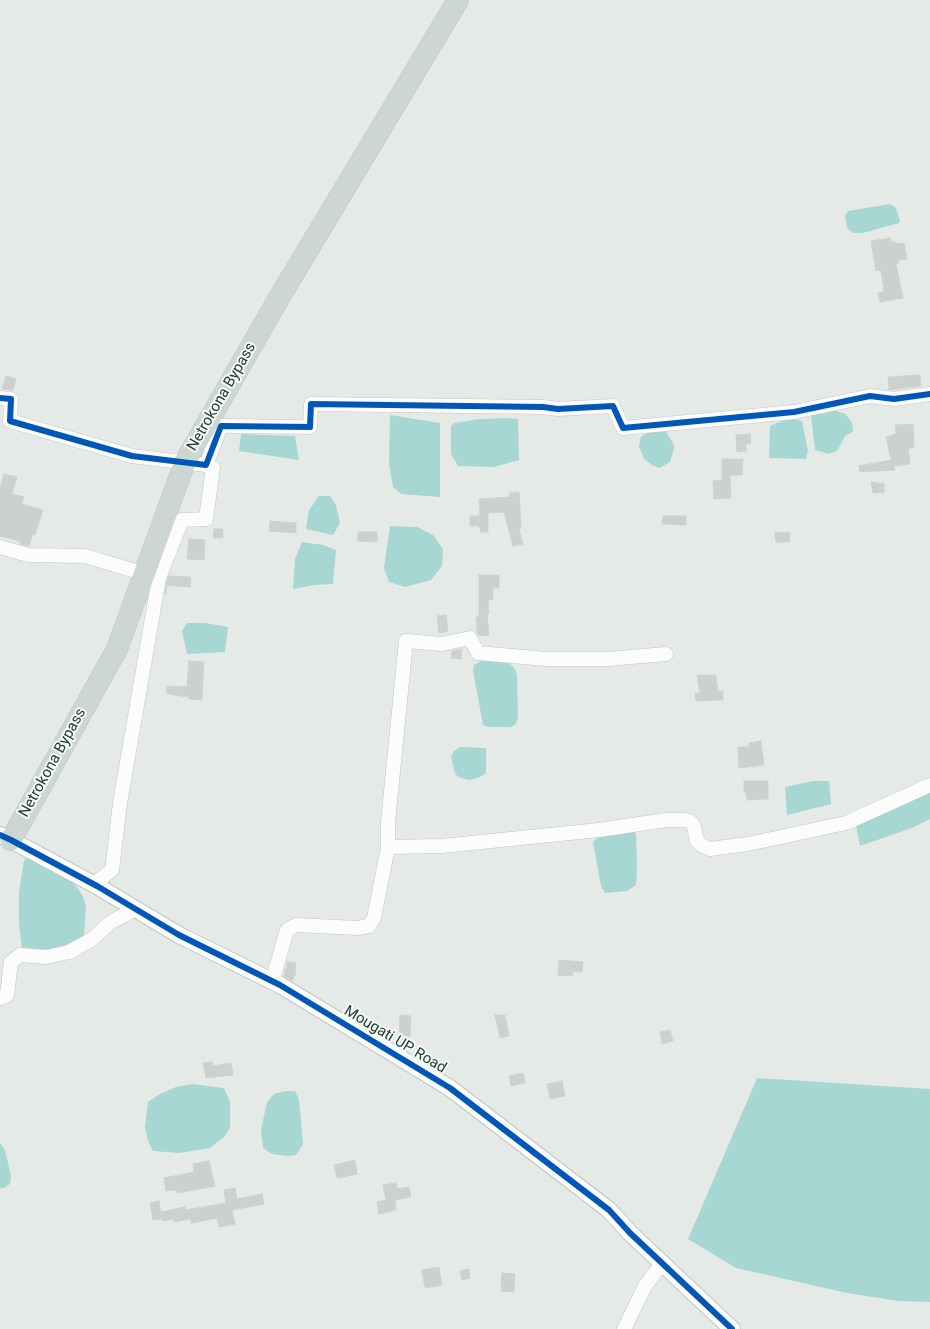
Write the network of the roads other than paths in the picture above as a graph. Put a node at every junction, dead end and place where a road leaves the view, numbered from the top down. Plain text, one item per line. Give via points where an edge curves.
1 (458, 0) edge
2 (930, 394) edge
3 (0, 398) edge
4 (184, 462) junction
5 (206, 465) junction
6 (0, 547) edge
7 (152, 575) junction
8 (666, 654) dead end
9 (930, 785) edge
10 (5, 837) edge
11 (388, 847) junction
12 (97, 886) junction
13 (136, 909) junction
14 (272, 982) junction
15 (0, 998) edge
16 (662, 1264) junction
17 (624, 1329) edge
18 (732, 1329) edge

1 - 4 main road, Netrokona Bypass
2 - 5 street via 894,399 870,396 794,412 623,428 613,406 558,409 311,404 310,427 221,426
3 - 4 street via 10,399 10,421 132,456
4 - 5 street
4 - 7 main road, Netrokona Bypass
5 - 7 street via 213,468 206,519 182,520
6 - 7 street via 28,555 85,556
7 - 10 main road, Netrokona Bypass via 117,648
7 - 12 street via 112,870 100,879
8 - 11 street via 608,659 547,659 478,653 470,638 442,644 406,641
9 - 11 street via 846,823 710,849 697,841 694,827 686,820 442,846
10 - 12 street, Mougati UP Road
11 - 14 street via 374,918 369,926 296,925 287,930
12 - 13 street, Mougati UP Road
13 - 14 street, Mougati UP Road
13 - 15 street via 111,922 91,940 69,952 46,957 20,955 11,962 7,995
14 - 16 street, Mougati UP Road via 450,1088 609,1210
16 - 17 street via 645,1286
16 - 18 street, Mougati UP Road

